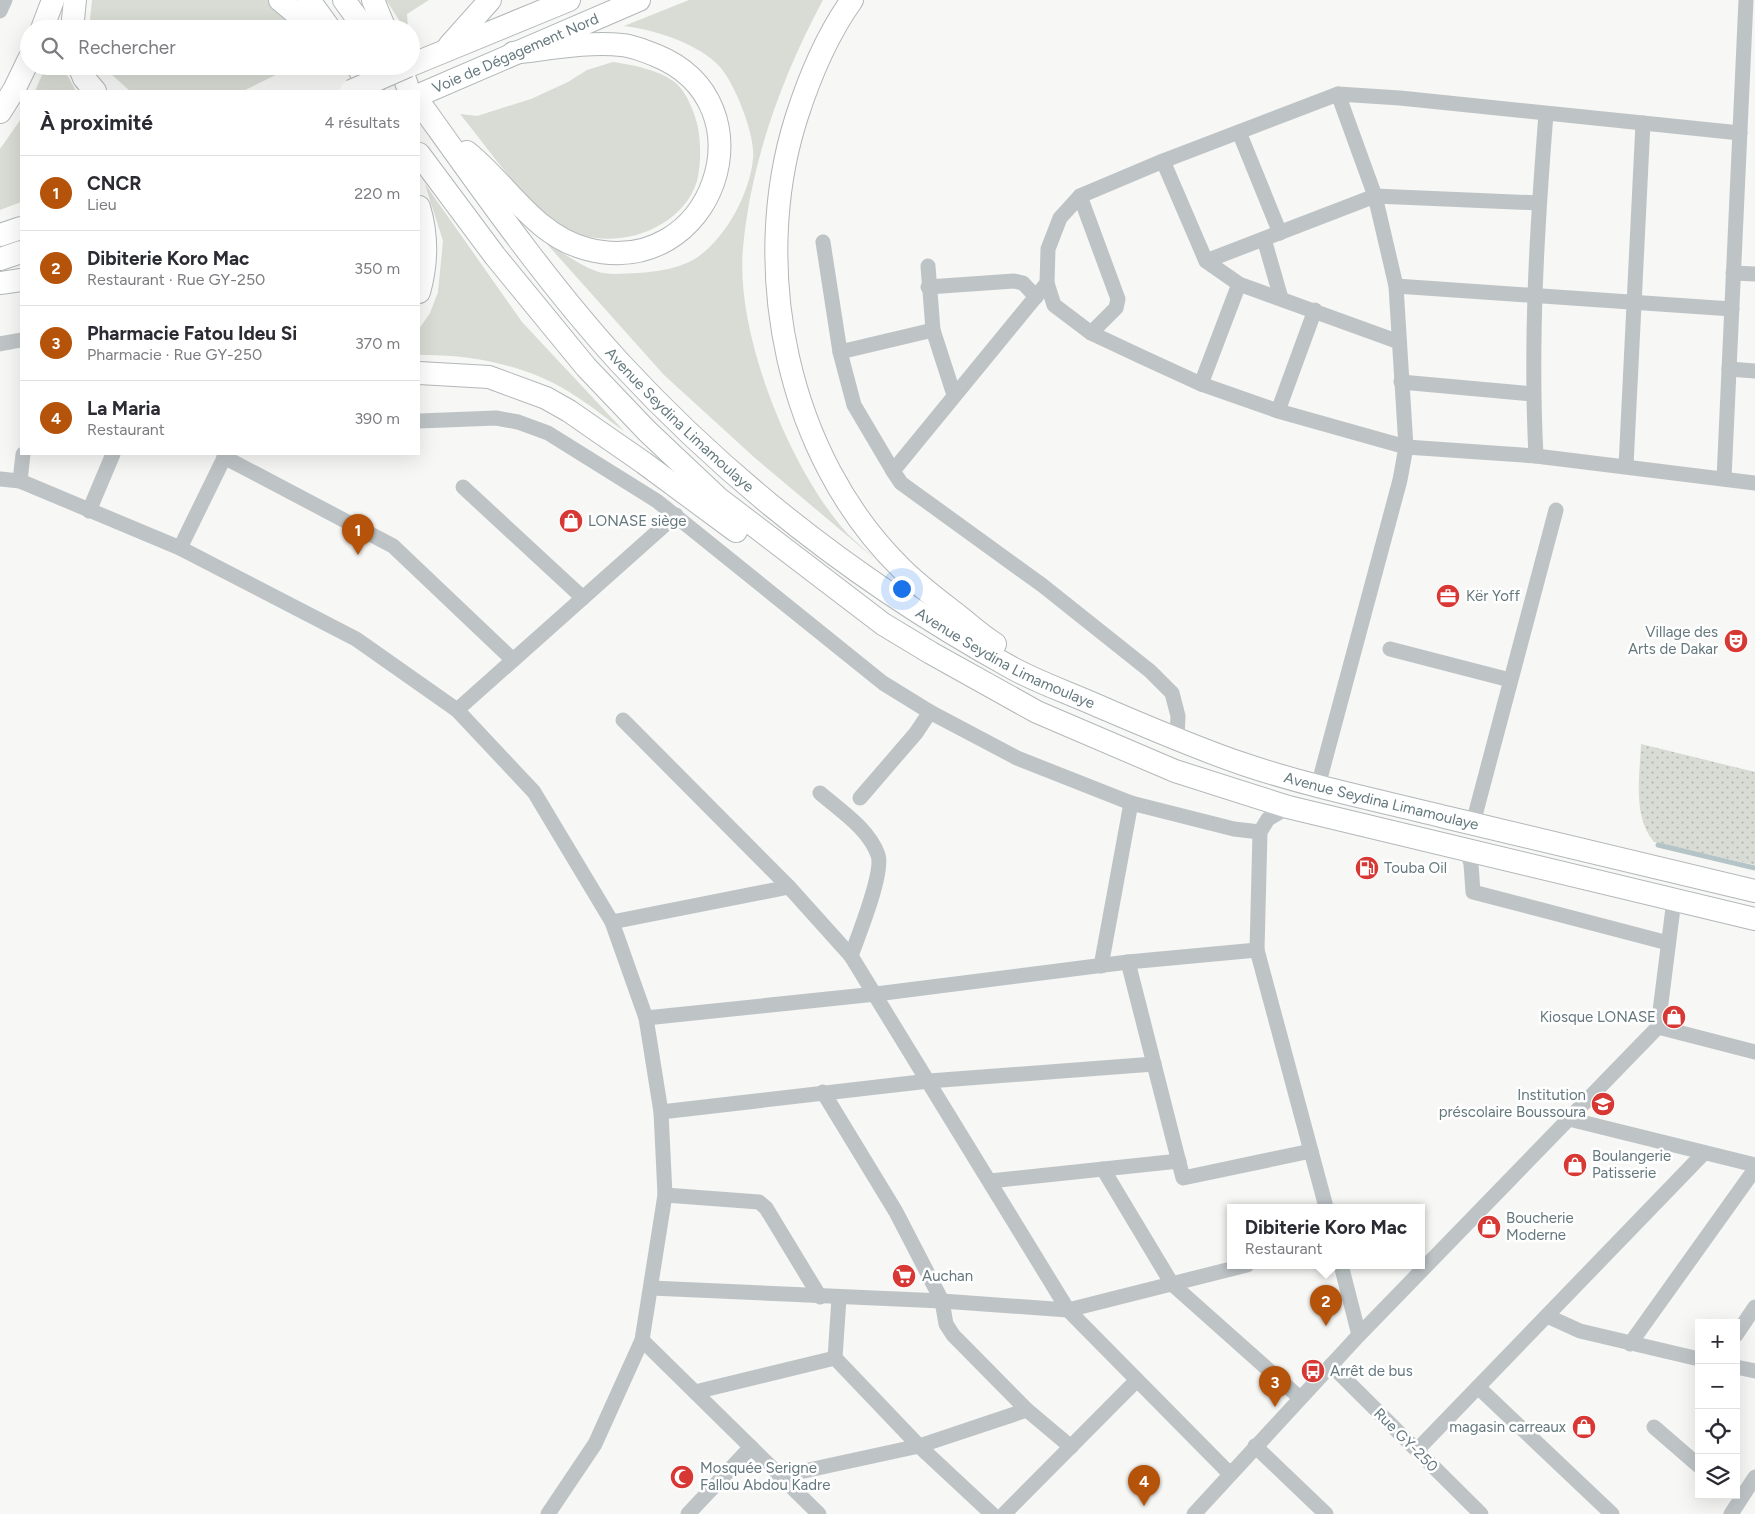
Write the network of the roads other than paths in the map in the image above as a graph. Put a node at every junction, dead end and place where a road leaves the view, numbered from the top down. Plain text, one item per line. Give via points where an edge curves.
1 (5, 0) edge
2 (53, 0) edge
3 (75, 0) edge
4 (280, 0) edge
5 (309, 0) edge
6 (344, 0) edge
7 (373, 0) edge
8 (490, 0) edge
9 (569, 0) edge
10 (639, 0) edge
11 (852, 0) edge
12 (1746, 0) edge
13 (0, 11) edge
14 (45, 20) edge
15 (73, 20) edge
16 (304, 20) edge
17 (323, 20) edge
18 (358, 20) edge
19 (381, 20) edge
20 (445, 51) junction
21 (513, 53) junction
22 (1749, 66) edge
23 (420, 72) edge
24 (21, 75) edge
25 (83, 75) edge
26 (363, 75) edge
27 (412, 79) edge
28 (94, 90) edge
29 (356, 90) edge
30 (372, 90) edge
31 (420, 94) edge
32 (1338, 94) junction
33 (0, 112) edge
34 (1546, 114) junction
35 (1643, 123) junction
36 (440, 132) junction
37 (1239, 132) junction
38 (1740, 133) junction
39 (420, 155) edge
40 (1163, 160) junction
41 (1080, 196) junction
42 (1375, 196) junction
43 (1539, 203) junction
44 (420, 211) edge
45 (20, 228) edge
46 (1280, 233) junction
47 (0, 235) edge
48 (1264, 239) junction
49 (823, 242) dead end
50 (20, 252) edge
51 (0, 259) edge
52 (1206, 260) junction
53 (928, 266) dead end
54 (1733, 273) junction
55 (1755, 274) edge
56 (20, 280) edge
57 (0, 283) edge
58 (1047, 283) junction
59 (1239, 284) junction
60 (1396, 286) junction
61 (928, 287) junction
62 (420, 288) edge
63 (1534, 296) junction
64 (1036, 297) junction
65 (1281, 298) junction
66 (1634, 302) junction
67 (1732, 309) junction
68 (1315, 310) junction
69 (933, 330) junction
70 (1091, 333) junction
71 (20, 340) edge
72 (1399, 342) junction
73 (0, 344) edge
74 (840, 352) junction
75 (1729, 369) junction
76 (1755, 371) edge
77 (420, 373) edge
78 (1402, 382) junction
79 (1201, 384) junction
80 (1533, 394) junction
81 (954, 395) junction
82 (1278, 411) junction
83 (420, 421) edge
84 (1406, 447) junction
85 (23, 455) edge
86 (113, 455) edge
87 (225, 455) edge
88 (1536, 456) junction
89 (1626, 466) junction
90 (892, 471) junction
91 (1724, 478) junction
92 (0, 479) edge
93 (20, 481) junction
94 (1755, 483) edge
95 (463, 487) dead end
96 (1556, 510) dead end
97 (89, 511) junction
98 (676, 515) junction
99 (180, 548) junction
100 (583, 598) junction
101 (883, 624) junction
102 (1390, 648) dead end
103 (513, 660) junction
104 (1510, 680) junction
105 (1092, 703) junction
106 (457, 710) junction
107 (930, 712) junction
108 (623, 720) dead end
109 (1177, 739) junction
110 (1318, 786) junction
111 (820, 794) dead end
112 (860, 798) dead end
113 (1131, 803) junction
114 (1288, 807) junction
115 (1473, 823) junction
116 (1260, 832) junction
117 (1467, 850) junction
118 (789, 887) junction
119 (1755, 891) edge
120 (1674, 900) junction
121 (1755, 920) edge
122 (612, 922) junction
123 (1668, 943) junction
124 (1257, 950) junction
125 (851, 956) junction
126 (1128, 962) junction
127 (1101, 966) junction
128 (876, 994) junction
129 (646, 1018) junction
130 (1658, 1027) junction
131 (1755, 1052) edge
132 (1154, 1064) junction
133 (929, 1081) junction
134 (823, 1092) junction
135 (661, 1112) junction
136 (1569, 1119) junction
137 (1311, 1151) junction
138 (1704, 1153) junction
139 (1179, 1161) junction
140 (1755, 1165) edge
141 (1104, 1169) junction
142 (1755, 1169) edge
143 (990, 1181) junction
144 (666, 1195) junction
145 (1325, 1204) edge
146 (1425, 1267) edge
147 (1232, 1269) edge
148 (1342, 1269) edge
149 (1423, 1269) edge
150 (1172, 1284) junction
151 (651, 1288) junction
152 (820, 1297) junction
153 (839, 1298) junction
154 (942, 1301) junction
155 (1755, 1307) edge
156 (1068, 1310) junction
157 (1547, 1316) junction
158 (1740, 1329) edge
159 (1359, 1335) junction
160 (642, 1340) junction
161 (1630, 1344) junction
162 (835, 1358) junction
163 (1695, 1358) edge
164 (1331, 1365) junction
165 (1740, 1368) edge
166 (1755, 1371) edge
167 (1138, 1380) junction
168 (1478, 1387) junction
169 (695, 1392) junction
170 (1300, 1398) junction
171 (1027, 1410) junction
172 (1654, 1427) dead end
173 (919, 1446) junction
174 (1255, 1446) junction
175 (751, 1447) junction
176 (1071, 1448) junction
177 (1417, 1450) junction
178 (1695, 1463) edge
179 (1232, 1470) junction
180 (781, 1476) junction
181 (1755, 1477) edge
182 (1734, 1504) edge
183 (548, 1514) edge
184 (688, 1514) edge
185 (819, 1514) edge
186 (992, 1514) edge
187 (1004, 1514) edge
188 (1194, 1514) edge
189 (1326, 1514) edge
190 (1481, 1514) edge
191 (1612, 1514) edge

1 - 13 street
2 - 14 highway
3 - 15 highway
4 - 16 highway
5 - 17 highway
6 - 18 highway
7 - 19 highway
8 - 20 highway
9 - 20 highway, Voie de Dégagement Nord
10 - 21 highway, Voie de Dégagement Nord
11 - 105 highway via 822,53 805,92 788,144 779,193 776,248 779,311 790,368 803,409 842,490 901,567 991,641
12 - 22 street
20 - 23 highway, Voie de Dégagement Nord
21 - 27 highway, Voie de Dégagement Nord via 444,84
21 - 36 highway via 595,44 623,45 662,58 682,69 710,104 719,137 717,174 702,209 679,232 647,248 627,252 585,249 545,228 495,177
22 - 38 street
24 - 33 highway
25 - 28 highway
26 - 30 highway
27 - 29 highway, Voie de Dégagement Nord, bridge
31 - 36 highway, Avenue Seydina Limamoulaye
32 - 34 street
32 - 37 street
32 - 42 street
34 - 35 street
34 - 43 street
35 - 38 street
35 - 66 street
36 - 105 highway, Avenue Seydina Limamoulaye via 580,318 622,365 738,478 856,570 934,622 1018,671
37 - 40 street
37 - 46 street
38 - 54 street
39 - 101 highway, Avenue Seydina Limamoulaye via 580,359 647,431 718,498
40 - 41 street
40 - 52 street
41 - 58 street via 1060,218 1048,249
41 - 70 street via 1118,299 1116,308
42 - 43 street
42 - 46 street
42 - 60 street
43 - 63 street
44 - 62 highway via 426,238
45 - 47 highway
46 - 48 street
48 - 52 street
48 - 65 street
49 - 74 street
50 - 51 highway
52 - 59 street
53 - 61 street
54 - 55 street
54 - 67 street
56 - 57 highway
58 - 64 street
58 - 70 street via 1054,305
59 - 65 street
59 - 79 street
60 - 63 street
60 - 72 street
61 - 64 street via 1014,281 1022,283
61 - 69 street
63 - 66 street
63 - 80 street
64 - 81 street
65 - 68 street
66 - 67 street
66 - 89 street
67 - 75 street
68 - 72 street
68 - 82 street
69 - 74 street
69 - 81 street
70 - 79 street
71 - 73 street
72 - 78 street
74 - 90 street via 854,405
75 - 76 street
75 - 91 street
77 - 101 highway via 490,377 546,398 644,463 781,562
78 - 80 street
78 - 84 street
79 - 82 street
80 - 88 street
81 - 90 street
82 - 84 street
83 - 98 street via 496,418 548,433
84 - 88 street
84 - 110 street
85 - 93 street
86 - 97 street
87 - 99 street
87 - 103 street via 393,546
88 - 89 street
89 - 91 street
90 - 109 street via 901,483 1042,586 1150,671 1172,693 1178,716
91 - 94 street
92 - 93 street
93 - 97 street
95 - 100 street
96 - 104 street
97 - 99 street
98 - 100 street
98 - 107 street via 884,683
99 - 106 street via 356,639
100 - 103 street
101 - 114 highway, Avenue Seydina Limamoulaye via 979,681 1092,737 1175,771
102 - 104 street
103 - 106 street
104 - 115 street
105 - 109 highway, Avenue Seydina Limamoulaye
106 - 122 street via 534,792
107 - 112 street
107 - 113 street via 1017,758
108 - 118 street
109 - 110 highway, Avenue Seydina Limamoulaye via 1246,765
110 - 115 highway, Avenue Seydina Limamoulaye
111 - 125 street via 858,826 879,857 878,875
113 - 116 street via 1234,829
113 - 127 street
114 - 116 street via 1268,819
114 - 117 highway, Avenue Seydina Limamoulaye
115 - 119 highway, Avenue Seydina Limamoulaye
116 - 124 street
117 - 120 highway, Avenue Seydina Limamoulaye
117 - 123 street via 1474,892
118 - 122 street
118 - 125 street
120 - 121 highway, Avenue Seydina Limamoulaye
120 - 123 street
122 - 129 street
123 - 130 street
124 - 126 street
124 - 137 street
125 - 128 street
126 - 127 street
126 - 132 street
127 - 128 street
128 - 129 street
128 - 133 street
129 - 135 street
130 - 131 street
130 - 136 street
132 - 133 street
132 - 139 street
133 - 134 street
133 - 143 street
134 - 135 street
134 - 154 street via 896,1212
135 - 144 street
136 - 138 street
136 - 146 street
137 - 139 street via 1183,1178
137 - 145 street
138 - 140 street
138 - 157 street
139 - 141 street
141 - 143 street
141 - 150 street
142 - 161 street
143 - 156 street
144 - 151 street
144 - 152 street via 759,1202 766,1208
147 - 150 street
148 - 159 street
149 - 159 street
150 - 156 street
150 - 170 street
151 - 152 street
151 - 160 street
152 - 153 street
153 - 154 street
153 - 162 street
154 - 156 street
154 - 171 street via 946,1324 960,1344
155 - 158 street
156 - 167 street
157 - 161 street via 1580,1331
157 - 168 street
159 - 164 street
160 - 169 street
160 - 183 street via 595,1444
161 - 163 street
162 - 169 street
162 - 173 street
164 - 170 street
164 - 177 street, Rue GY-250
165 - 166 street
167 - 176 street
167 - 179 street via 1229,1472
168 - 177 street
168 - 191 street
169 - 175 street
170 - 174 street
171 - 173 street
171 - 176 street
172 - 178 street
173 - 180 street
173 - 186 street
174 - 179 street
174 - 189 street
175 - 180 street
175 - 184 street
176 - 187 street
177 - 190 street, Rue GY-250
179 - 188 street
180 - 185 street
181 - 182 street

